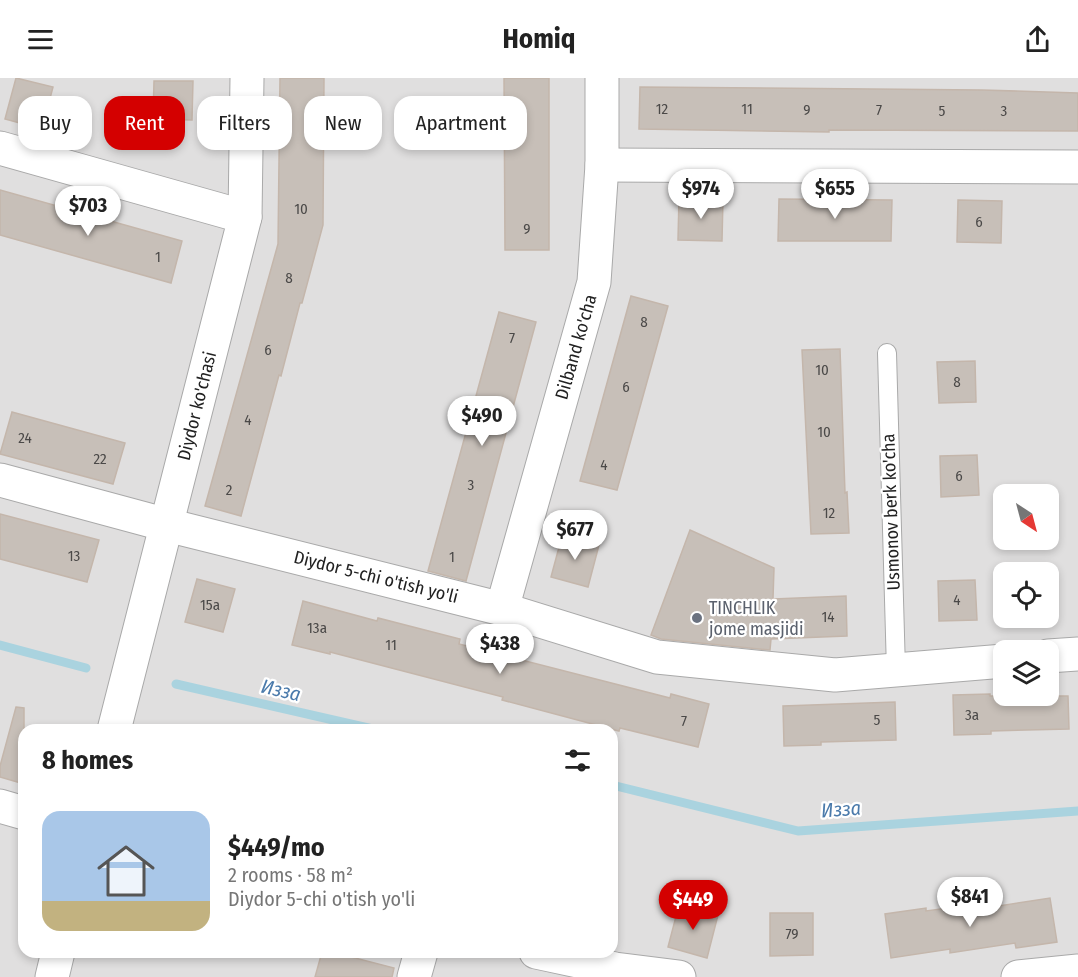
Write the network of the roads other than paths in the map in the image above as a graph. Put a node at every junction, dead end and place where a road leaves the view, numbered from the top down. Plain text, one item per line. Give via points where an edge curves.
1 (247, 78) edge
2 (602, 78) edge
3 (0, 148) edge
4 (602, 165) junction
5 (1078, 167) edge
6 (245, 217) junction
7 (887, 353) dead end
8 (0, 480) edge
9 (167, 525) junction
10 (502, 609) junction
11 (1078, 654) edge
12 (1059, 655) edge
13 (993, 662) edge
14 (896, 670) junction
15 (116, 724) edge
16 (0, 806) edge
17 (18, 811) edge
18 (57, 958) edge
19 (419, 958) edge
20 (564, 958) edge
21 (1078, 971) edge
22 (52, 977) edge
23 (414, 977) edge
24 (680, 977) edge
25 (1018, 977) edge

1 - 6 street, Diydor ko'chasi
2 - 4 street, Dilband ko'cha
3 - 6 street
4 - 5 street
4 - 10 street, Dilband ko'cha via 594,282
6 - 9 street, Diydor ko'chasi
7 - 14 lane, Usmonov berk ko'cha
8 - 9 street, Diydor 5-chi o'tish yo'li
9 - 10 street, Diydor 5-chi o'tish yo'li
9 - 15 street, Diydor ko'chasi
10 - 14 street, Diydor 5-chi o'tish yo'li via 657,657 835,675
11 - 12 street
13 - 14 street, Diydor 5-chi o'tish yo'li
16 - 17 street
18 - 22 street
19 - 23 street
20 - 24 street
21 - 25 street

